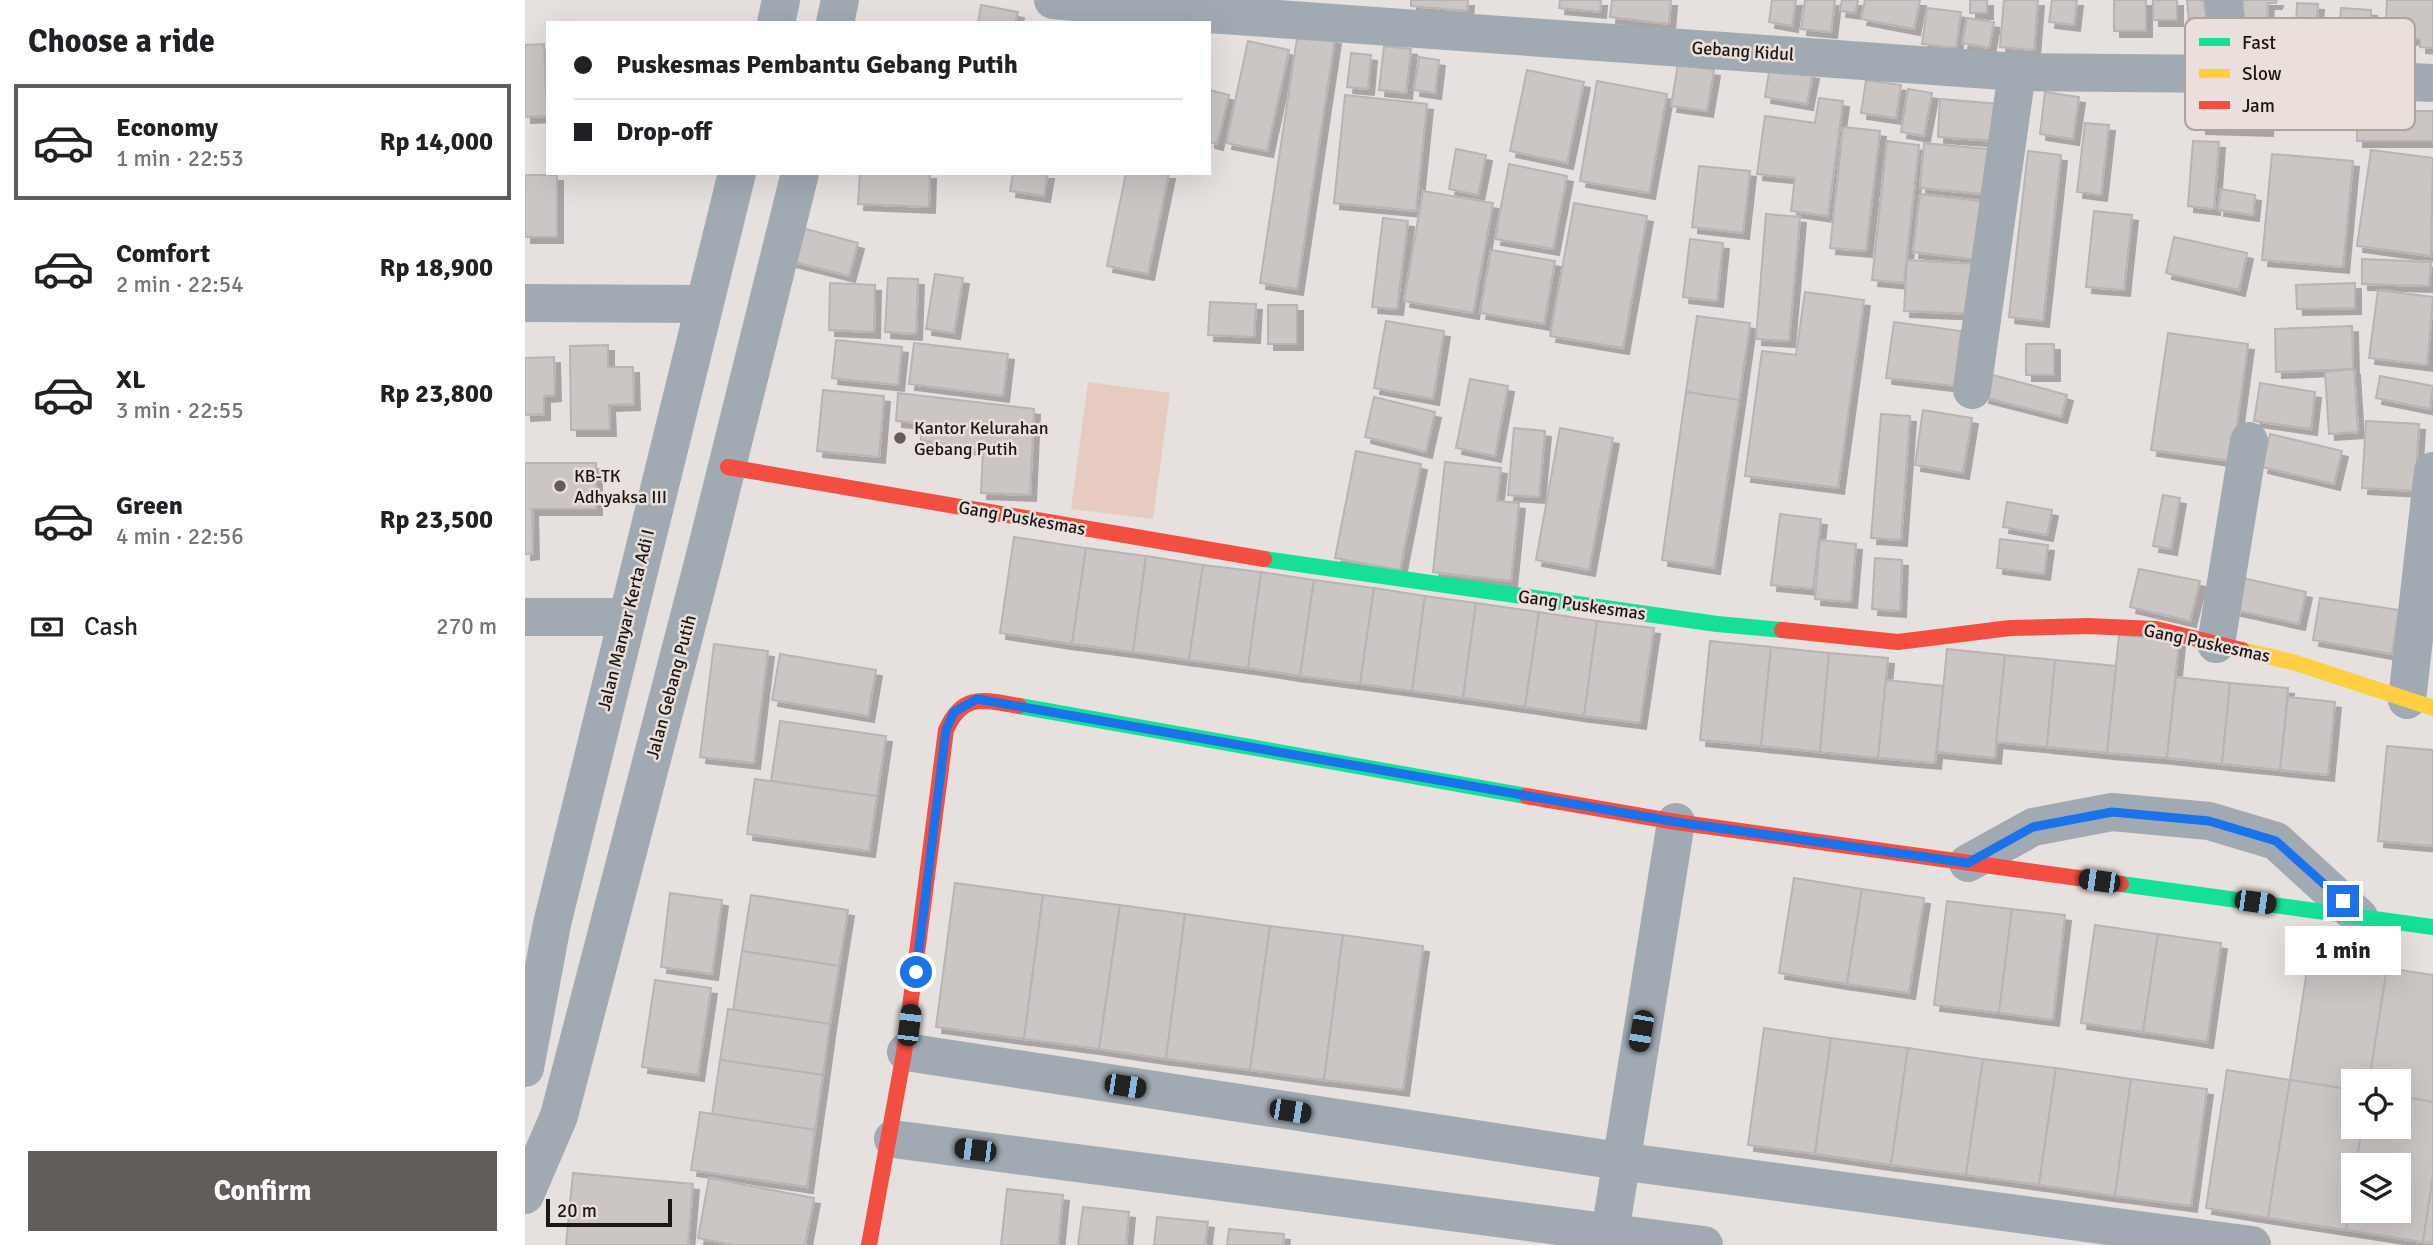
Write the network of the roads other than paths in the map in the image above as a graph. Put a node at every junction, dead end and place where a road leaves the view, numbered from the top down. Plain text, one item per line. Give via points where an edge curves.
1 (781, 0) edge
2 (840, 0) edge
3 (1053, 0) edge
4 (2223, 0) edge
5 (2226, 18) edge
6 (776, 21) edge
7 (835, 21) edge
8 (2017, 72) junction
9 (2185, 74) edge
10 (2415, 82) edge
11 (2433, 83) edge
12 (736, 175) edge
13 (800, 175) edge
14 (525, 303) edge
15 (704, 304) junction
16 (1972, 390) dead end
17 (2249, 441) dead end
18 (728, 467) junction
19 (2433, 471) edge
20 (525, 617) edge
21 (626, 617) junction
22 (2216, 644) junction
23 (2420, 704) edge
24 (1676, 822) junction
25 (1968, 863) junction
26 (2360, 916) junction
27 (538, 925) edge
28 (2433, 927) edge
29 (906, 1052) junction
30 (525, 1068) edge
31 (893, 1139) junction
32 (1619, 1161) junction
33 (525, 1195) edge
34 (1609, 1240) edge
35 (869, 1245) edge
36 (1704, 1245) edge
37 (2252, 1245) edge

1 - 6 street
2 - 7 street
3 - 8 street, Gebang Kidul
4 - 5 street
8 - 9 street, Gebang Kidul
8 - 16 street
10 - 11 street, Gebang Kidul
12 - 15 street, Jalan Manyar Kerta Adi I
13 - 18 street, Jalan Gebang Putih
14 - 15 street
15 - 21 street, Jalan Manyar Kerta Adi I
17 - 22 street
18 - 22 street, Gang Puskesmas via 1300,565 1717,624 1898,642 2010,628 2088,625 2156,629
18 - 33 street, Jalan Gebang Putih via 559,1116
19 - 23 street
20 - 21 street
21 - 27 street, Jalan Manyar Kerta Adi I
22 - 23 street, Gang Puskesmas via 2296,663
24 - 25 street
24 - 29 street via 977,699 954,712 946,730
24 - 32 street
25 - 26 street
25 - 26 street via 2033,827 2112,812 2209,821 2276,841
26 - 28 street
27 - 30 street, Jalan Manyar Kerta Adi I
29 - 31 street
29 - 32 street
31 - 34 street
31 - 35 street
32 - 34 street
32 - 37 street
34 - 36 street

